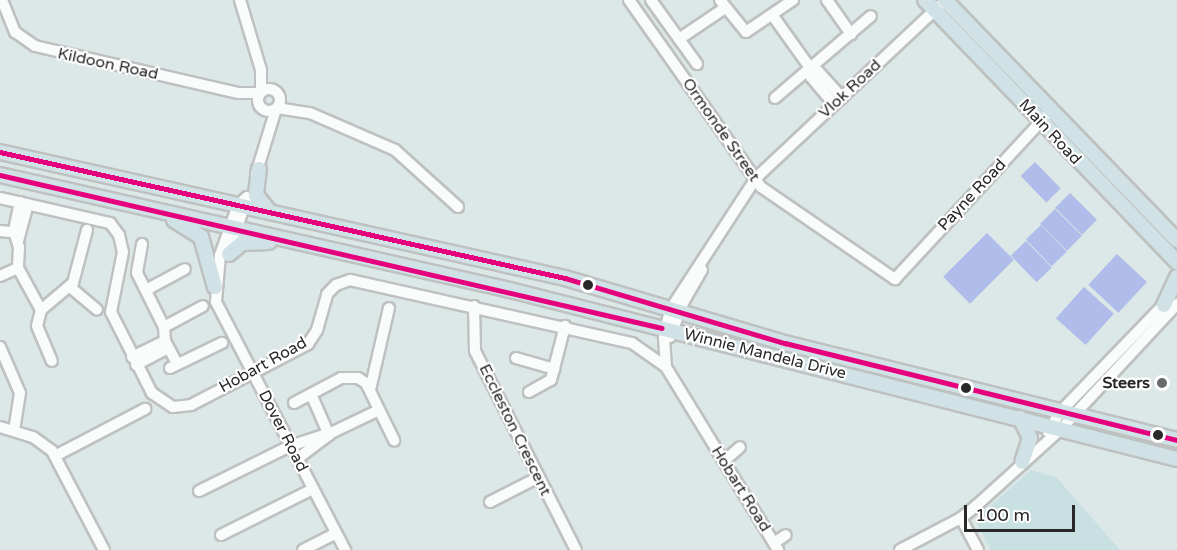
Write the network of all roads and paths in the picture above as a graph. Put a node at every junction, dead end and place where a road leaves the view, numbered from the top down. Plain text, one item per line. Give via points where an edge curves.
1 (2, 0) edge
2 (240, 0) edge
3 (629, 0) edge
4 (651, 0) edge
5 (793, 0) edge
6 (827, 0) edge
7 (937, 2) edge
8 (723, 4) edge
9 (772, 16) junction
10 (871, 16) dead end
11 (851, 34) junction
12 (680, 39) junction
13 (697, 64) dead end
14 (811, 69) junction
15 (775, 98) dead end
16 (269, 100) junction
17 (838, 101) junction
18 (1050, 112) junction
19 (1040, 122) junction
20 (0, 152) edge
21 (259, 169) junction
22 (0, 175) edge
23 (756, 178) junction
24 (0, 198) edge
25 (24, 203) junction
26 (243, 203) junction
27 (458, 207) dead end
28 (271, 213) junction
29 (164, 215) junction
30 (235, 228) junction
31 (87, 230) dead end
32 (0, 231) edge
33 (18, 235) junction
34 (1177, 240) edge
35 (298, 243) junction
36 (142, 244) dead end
37 (229, 254) junction
38 (1174, 259) edge
39 (18, 268) junction
40 (186, 269) dead end
41 (0, 276) edge
42 (1177, 276) edge
43 (895, 279) joint
44 (216, 282) junction
45 (70, 287) junction
46 (146, 290) junction
47 (1177, 291) edge
48 (1170, 304) edge
49 (203, 306) dead end
50 (474, 306) junction
51 (389, 308) dead end
52 (41, 310) junction
53 (97, 310) dead end
54 (674, 311) junction
55 (565, 326) junction
56 (164, 327) junction
57 (668, 334) junction
58 (222, 343) dead end
59 (166, 344) junction
60 (0, 347) edge
61 (516, 358) dead end
62 (52, 361) dead end
63 (134, 361) junction
64 (666, 367) junction
65 (554, 369) junction
66 (253, 372) junction
67 (370, 390) junction
68 (530, 392) dead end
69 (311, 394) junction
70 (294, 403) dead end
71 (145, 410) dead end
72 (379, 410) junction
73 (1066, 414) junction
74 (1020, 418) junction
75 (0, 427) edge
76 (14, 430) junction
77 (1053, 431) junction
78 (330, 433) junction
79 (394, 440) dead end
80 (1177, 440) edge
81 (290, 446) junction
82 (740, 447) dead end
83 (55, 456) junction
84 (297, 459) junction
85 (1177, 459) edge
86 (724, 461) junction
87 (1022, 462) junction
88 (537, 478) junction
89 (313, 489) junction
90 (199, 491) dead end
91 (490, 502) dead end
92 (961, 518) junction
93 (336, 533) junction
94 (221, 535) dead end
95 (786, 535) dead end
96 (776, 546) edge
97 (104, 550) edge
98 (303, 550) edge
99 (345, 550) edge
100 (576, 550) edge
101 (900, 550) edge
102 (978, 550) edge

1 - 16 street, Kildoon Road via 11,26 35,46
2 - 16 street
3 - 23 street, Ormonde Street
4 - 12 street
5 - 9 street
6 - 11 street
7 - 17 street, Vlok Road
7 - 18 main road, Main Road
7 - 19 main road, Main Road
8 - 9 street via 746,32
8 - 12 street
9 - 14 street
10 - 11 street
11 - 14 street
12 - 13 street
14 - 15 street
14 - 17 street via 818,72
16 - 21 street via 269,140
16 - 27 street, Kildoon Road via 395,150
17 - 23 street, Vlok Road
18 - 19 street, Payne Road
18 - 34 main road, Main Road
19 - 38 main road, Main Road
19 - 43 street, Payne Road
20 - 26 main road, Winnie Mandela Drive
21 - 26 street
21 - 28 main road via 256,195
22 - 29 main road, Winnie Mandela Drive
23 - 43 street, Ormonde Street via 763,189
23 - 54 street, Vlok Road
24 - 25 street, Hobart Road
25 - 33 street
25 - 63 street, Hobart Road via 105,219 116,230 123,252 110,307
26 - 28 main road, Winnie Mandela Drive
26 - 30 street
28 - 54 main road, Winnie Mandela Drive via 565,278
29 - 30 main road, Winnie Mandela Drive
29 - 44 main road via 201,237
30 - 35 main road, Winnie Mandela Drive
30 - 37 street
30 - 44 street
31 - 45 street
32 - 33 street
33 - 39 street
35 - 37 main road via 247,242
35 - 57 main road, Winnie Mandela Drive
36 - 46 street via 136,267
37 - 44 street
38 - 42 main road
39 - 41 street
39 - 52 street
40 - 46 street
42 - 48 main road
44 - 66 street, Dover Road via 219,308
45 - 52 street
45 - 53 street
46 - 56 street
47 - 48 street
48 - 73 street
49 - 56 street
50 - 55 street, Hobart Road
50 - 66 street, Hobart Road via 360,280 341,282 327,294 317,330 308,344
50 - 88 street, Eccleston Crescent via 475,351
51 - 67 street
52 - 62 street via 36,326
54 - 57 street
54 - 73 main road, Winnie Mandela Drive
55 - 64 street, Hobart Road via 632,343
55 - 65 street
56 - 59 street
57 - 64 street
57 - 74 main road, Winnie Mandela Drive
58 - 59 street via 173,366
59 - 63 street
60 - 76 street via 21,393
61 - 65 street
63 - 66 street, Hobart Road via 156,399 179,407
64 - 86 street, Hobart Road
65 - 68 street via 549,381
66 - 81 street, Dover Road
67 - 69 street via 362,380 347,376
67 - 72 street
69 - 70 street
69 - 78 street
71 - 83 street
72 - 78 street
72 - 79 street
73 - 77 street
73 - 80 main road, Winnie Mandela Drive
74 - 77 main road, Winnie Mandela Drive
74 - 87 main road via 1030,438
75 - 76 street
76 - 83 street via 41,441
77 - 85 main road, Winnie Mandela Drive
77 - 87 street
78 - 81 street
78 - 84 street
81 - 84 street, Dover Road
81 - 90 street
82 - 86 street
83 - 97 street
84 - 89 street, Dover Road
86 - 96 street, Hobart Road
87 - 92 street
88 - 91 street
88 - 100 street, Eccleston Crescent
89 - 93 street, Dover Road
89 - 94 street
92 - 101 street
92 - 102 street
93 - 98 street
93 - 99 street, Dover Road
95 - 96 street

